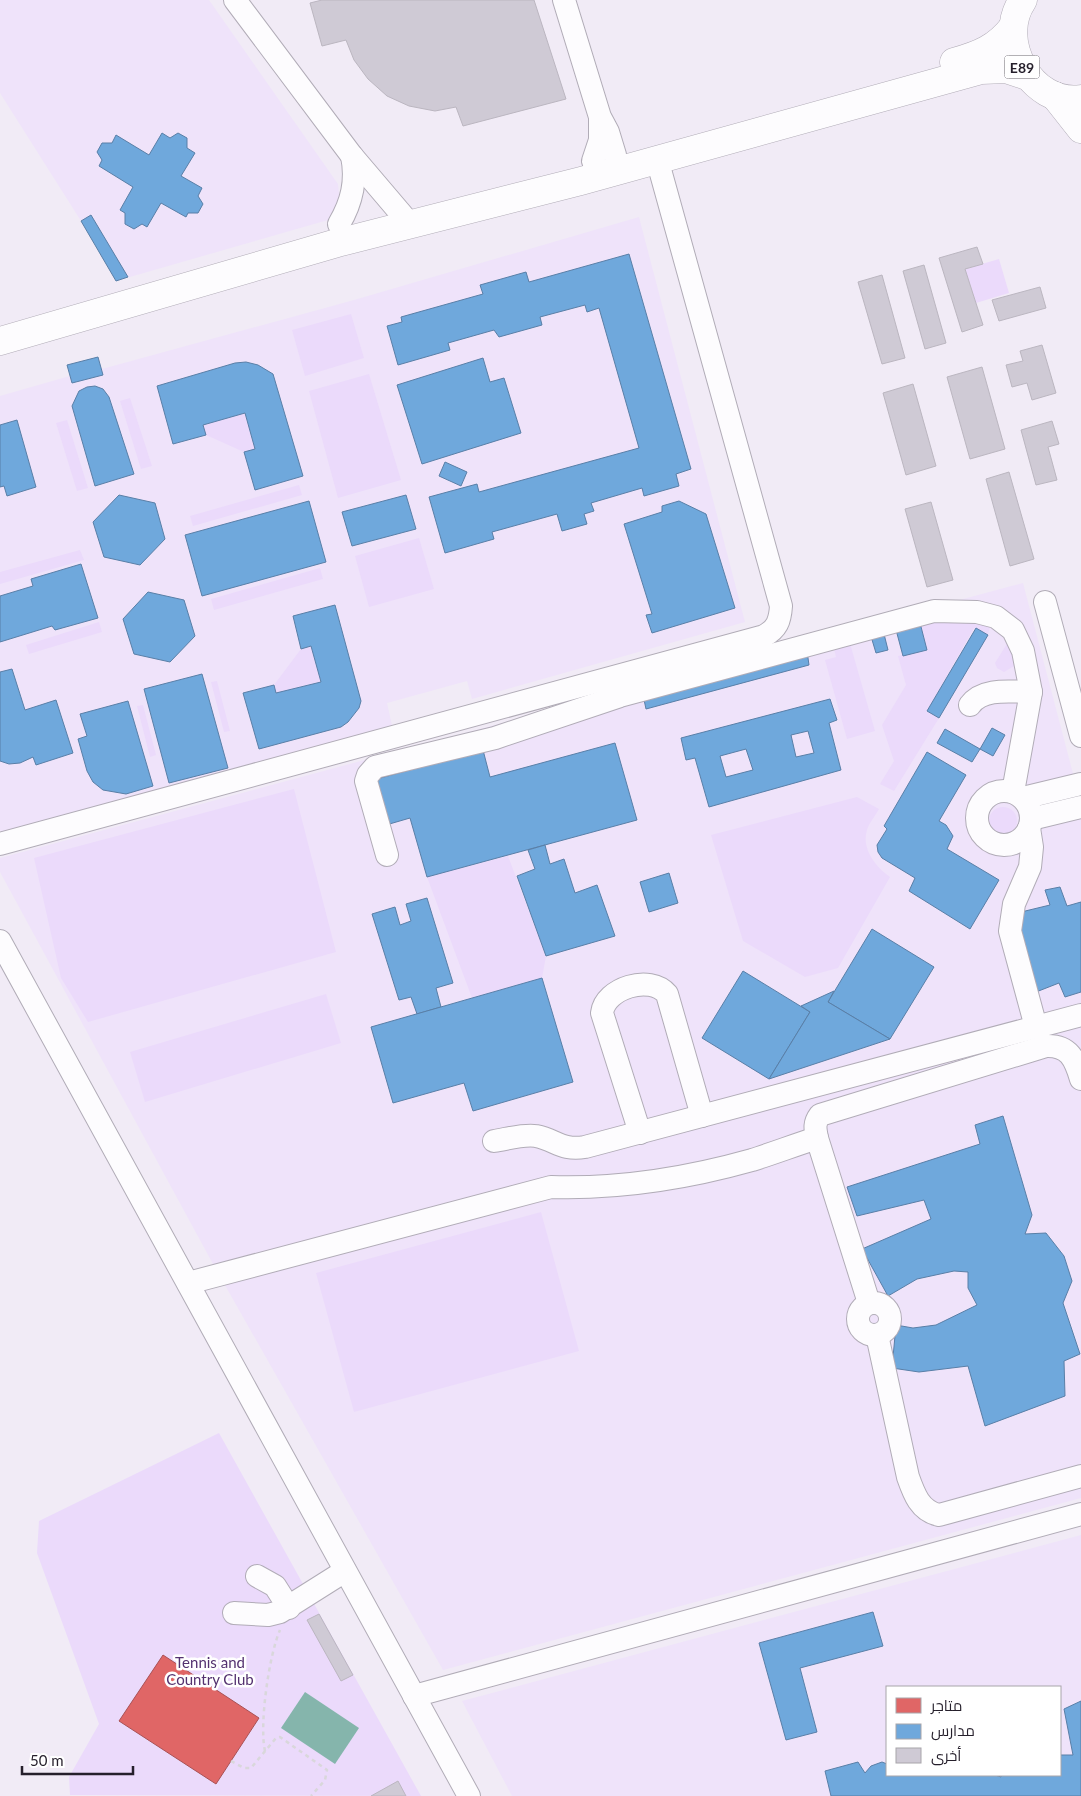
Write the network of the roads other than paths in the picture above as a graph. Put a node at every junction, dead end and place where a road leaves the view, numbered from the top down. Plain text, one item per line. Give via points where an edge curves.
1 (235, 0) edge
2 (564, 0) edge
3 (1023, 0) edge
4 (1013, 27) junction
5 (1028, 76) junction
6 (1068, 98) edge
7 (1081, 128) edge
8 (352, 156) junction
9 (657, 159) junction
10 (609, 162) junction
11 (403, 215) junction
12 (339, 224) junction
13 (0, 322) edge
14 (0, 341) edge
15 (1045, 602) dead end
16 (1031, 692) junction
17 (970, 705) dead end
18 (1081, 736) edge
19 (1081, 784) edge
20 (1010, 794) junction
21 (1081, 807) edge
22 (1030, 823) junction
23 (0, 844) edge
24 (1006, 845) junction
25 (388, 855) dead end
26 (1024, 885) junction
27 (0, 941) edge
28 (1081, 1015) edge
29 (1036, 1027) junction
30 (1081, 1079) edge
31 (702, 1116) junction
32 (640, 1134) junction
33 (817, 1138) junction
34 (494, 1141) dead end
35 (188, 1283) junction
36 (1081, 1476) edge
37 (1081, 1514) edge
38 (345, 1571) junction
39 (257, 1576) dead end
40 (234, 1614) dead end
41 (287, 1616) junction
42 (414, 1696) junction
43 (469, 1796) edge

1 - 8 street
2 - 10 street via 600,117 611,139
3 - 4 main road, E89
4 - 5 main road, E89 via 1017,58
4 - 10 main road via 997,45 976,56
5 - 6 main road, E89 via 1040,87
5 - 9 main road via 1006,69 981,70
6 - 7 main road, E89
8 - 11 street
8 - 12 street via 353,191
9 - 10 main road
9 - 23 street via 781,606 774,629 764,636
10 - 11 main road
11 - 12 main road
11 - 14 main road
12 - 13 main road
15 - 18 street
16 - 17 street via 989,693 980,695
16 - 20 street
16 - 25 street via 1027,663 1013,630 996,617 976,612 934,611 620,696 495,738 376,767 366,781
19 - 20 street
20 - 22 street via 1028,804
20 - 24 street via 981,804 978,822 986,837
21 - 22 street
22 - 24 street via 1018,841
22 - 26 street via 1032,857
24 - 26 street via 1019,858
26 - 29 street via 1014,904 1010,931
27 - 35 street
28 - 29 street
29 - 31 street
30 - 33 street via 1074,1060 1066,1050 1059,1046 1046,1046 820,1115 815,1127
31 - 32 street
31 - 32 street via 667,994 656,985 643,984 609,996 602,1013
32 - 34 street via 578,1148 564,1147 529,1135
33 - 35 street via 752,1160 662,1179 580,1188 551,1186
33 - 36 street via 869,1303 858,1314 859,1326 866,1334 877,1335 913,1493 929,1513 938,1515
35 - 38 street
37 - 42 street
38 - 41 street
38 - 42 street
39 - 41 street via 275,1586
40 - 41 street
42 - 43 street

